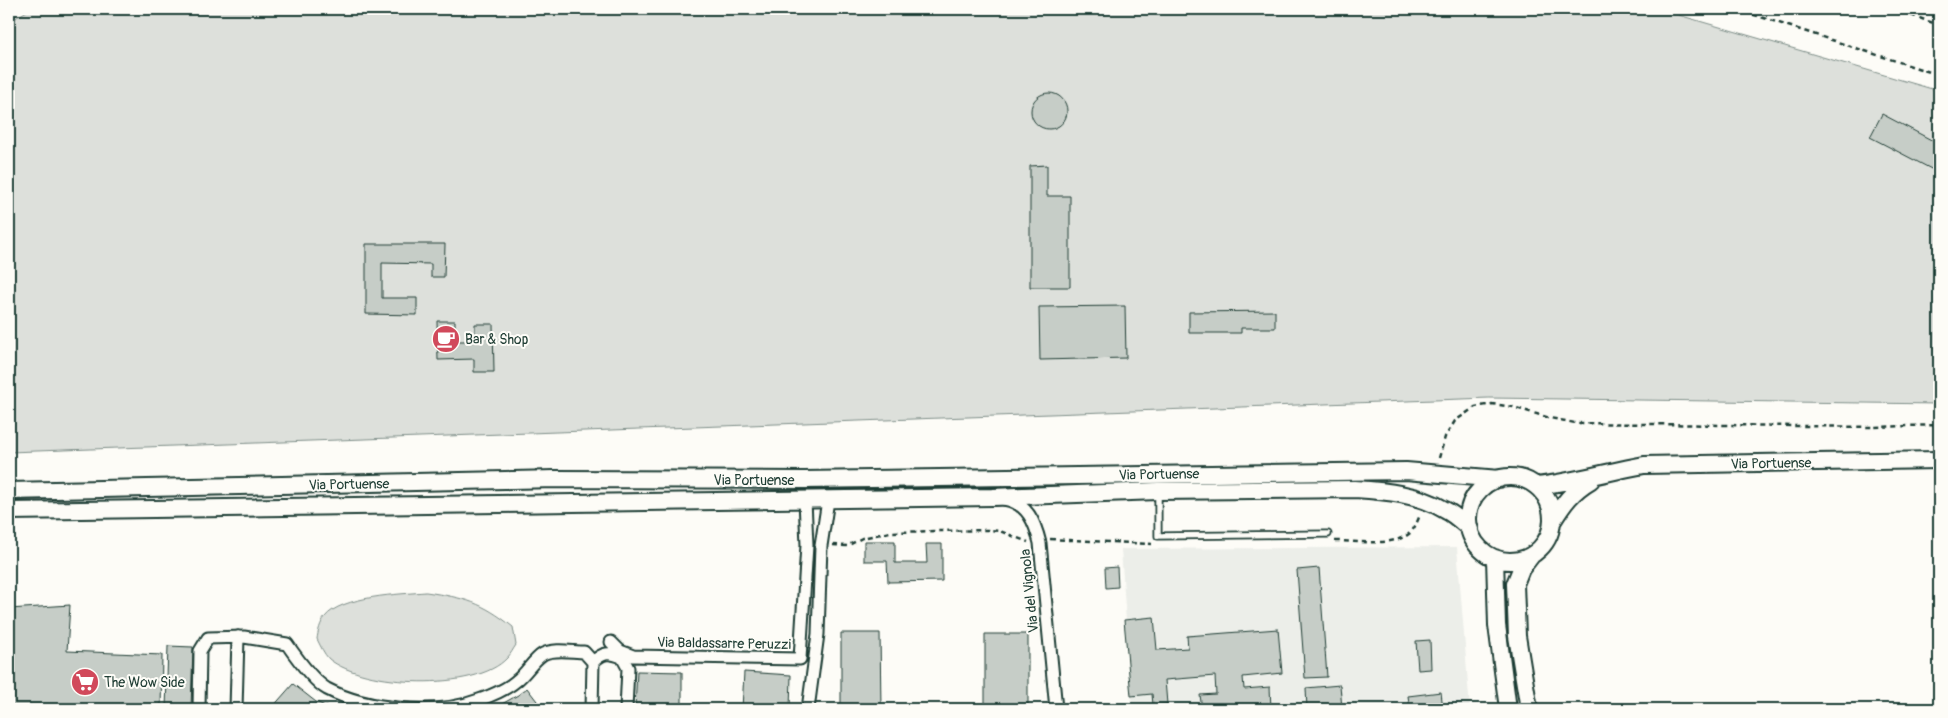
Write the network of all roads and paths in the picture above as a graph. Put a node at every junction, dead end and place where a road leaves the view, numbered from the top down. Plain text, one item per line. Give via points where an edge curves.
1 (1736, 9) edge
2 (1894, 9) edge
3 (1939, 25) edge
4 (1939, 75) edge
5 (1939, 460) edge
6 (1603, 472) junction
7 (1499, 479) junction
8 (1536, 486) junction
9 (9, 491) edge
10 (1158, 492) junction
11 (992, 497) junction
12 (805, 500) junction
13 (828, 500) junction
14 (9, 511) edge
15 (1552, 522) junction
16 (1470, 529) junction
17 (1328, 534) dead end
18 (1531, 556) junction
19 (1495, 558) junction
20 (238, 637) junction
21 (611, 642) dead end
22 (593, 662) junction
23 (379, 707) edge
24 (199, 709) edge
25 (236, 709) edge
26 (447, 709) edge
27 (592, 709) edge
28 (626, 709) edge
29 (808, 709) edge
30 (1056, 709) edge
31 (1508, 709) edge
32 (1529, 709) edge

1 - 4 path
2 - 3 path
5 - 6 street, Via Portuense via 1644,465
6 - 8 street, Via Portuense via 1566,483
6 - 15 street, Via Portuense via 1567,498
7 - 8 street via 1522,479
7 - 9 street, Via Portuense via 1406,471 804,480 554,479
7 - 16 street via 1486,486 1475,498 1470,510
8 - 15 street via 1548,500
10 - 11 street, Via Portuense
10 - 16 street, Via Portuense via 1384,491 1410,496 1445,509
10 - 17 lane via 1158,536
11 - 13 street, Via Portuense
11 - 30 street, Via del Vignola via 1011,500 1022,507 1032,518 1036,529
12 - 13 street, Via Portuense
12 - 14 street, Via Portuense
12 - 21 street, Via Baldassarre Peruzzi via 807,545 800,659 633,656
13 - 29 street via 821,546 818,634
15 - 18 street via 1544,544
16 - 19 street via 1478,546
18 - 19 street via 1514,561
18 - 32 street via 1515,584 1517,636
19 - 31 street via 1497,625
20 - 23 street via 287,644 299,662 326,688
20 - 24 street via 208,638 200,651
20 - 25 street
22 - 26 street via 584,652 543,654 516,682 478,700
22 - 27 street
22 - 28 street via 601,654 610,652 622,657 628,668
23 - 26 street

